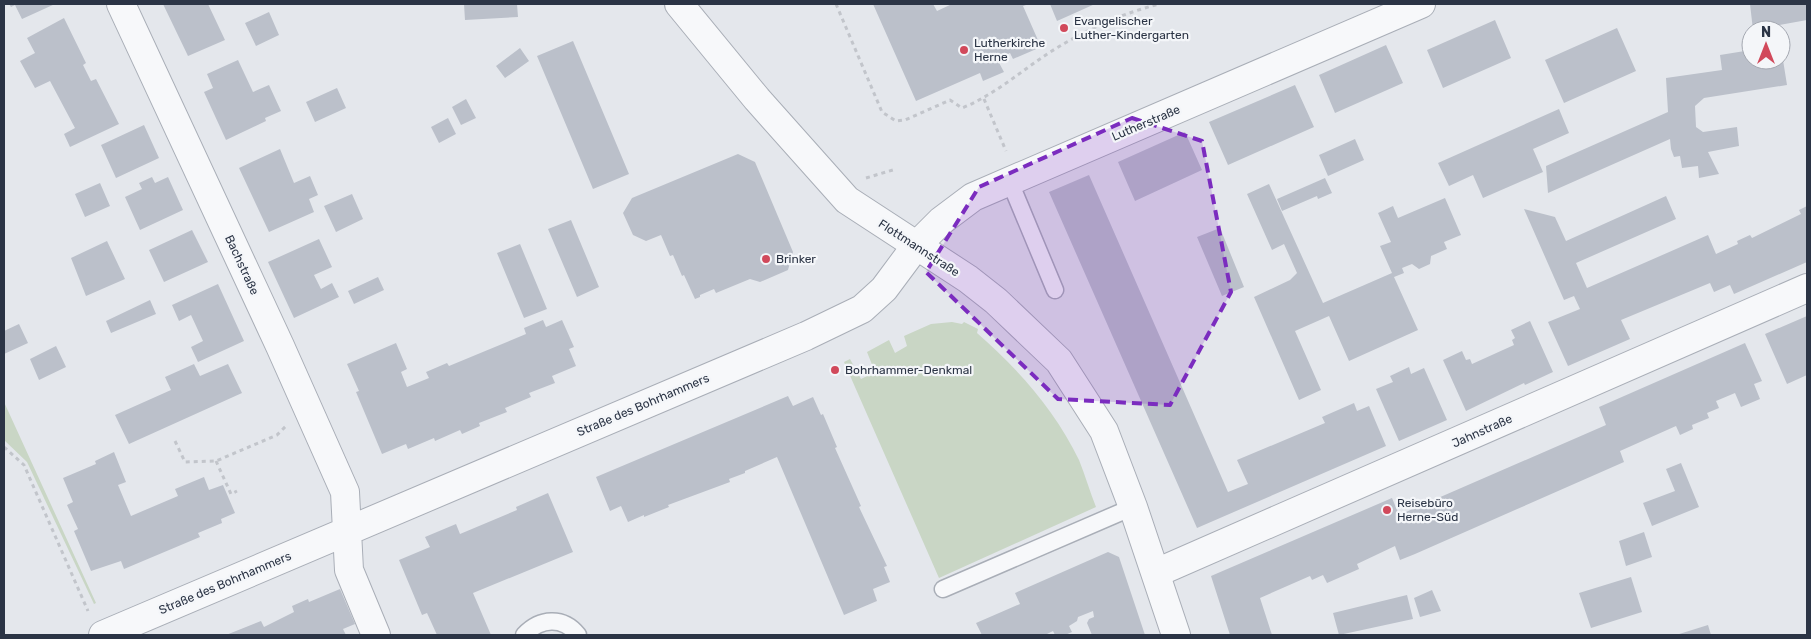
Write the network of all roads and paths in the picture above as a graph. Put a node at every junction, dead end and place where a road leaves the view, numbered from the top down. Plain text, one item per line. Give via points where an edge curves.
1 (121, 4) edge
2 (680, 4) edge
3 (836, 4) edge
4 (1160, 4) edge
5 (1421, 4) edge
6 (1385, 11) edge
7 (984, 99) junction
8 (1008, 154) dead end
9 (896, 169) dead end
10 (864, 181) dead end
11 (1010, 182) junction
12 (916, 246) junction
13 (1807, 288) edge
14 (1055, 290) dead end
15 (310, 414) junction
16 (175, 440) dead end
17 (4, 447) edge
18 (216, 461) junction
19 (237, 491) dead end
20 (1133, 506) junction
21 (347, 531) junction
22 (1156, 573) junction
23 (943, 589) dead end
24 (96, 625) edge
25 (376, 635) edge
26 (524, 635) edge
27 (578, 635) edge
28 (1176, 635) edge

1 - 15 street, Bachstraße
2 - 12 street, Flottmannstraße via 757,99 847,200
3 - 7 path via 882,112 887,116 896,121 905,120 950,100 962,108
4 - 7 path via 1135,10 1060,45
5 - 6 street, Lutherstraße
6 - 11 street, Lutherstraße
7 - 8 path
9 - 10 path via 869,176
11 - 12 street, Lutherstraße via 973,197 941,221
11 - 14 lane
12 - 20 street, Flottmannstraße via 996,301 1059,361 1104,430
12 - 21 street, Straße des Bohrhammers via 884,289 862,309 806,336
13 - 22 street, Jahnstraße
15 - 18 path via 289,422 277,435
15 - 21 street, Bachstraße via 345,492
16 - 18 path via 184,462
17 - 24 path via 24,465
18 - 19 path via 231,494
20 - 22 street, Flottmannstraße
20 - 23 lane
21 - 24 street, Straße des Bohrhammers
21 - 25 street via 349,570
22 - 28 street, Flottmannstraße
26 - 27 lane via 536,625 550,620 570,626

